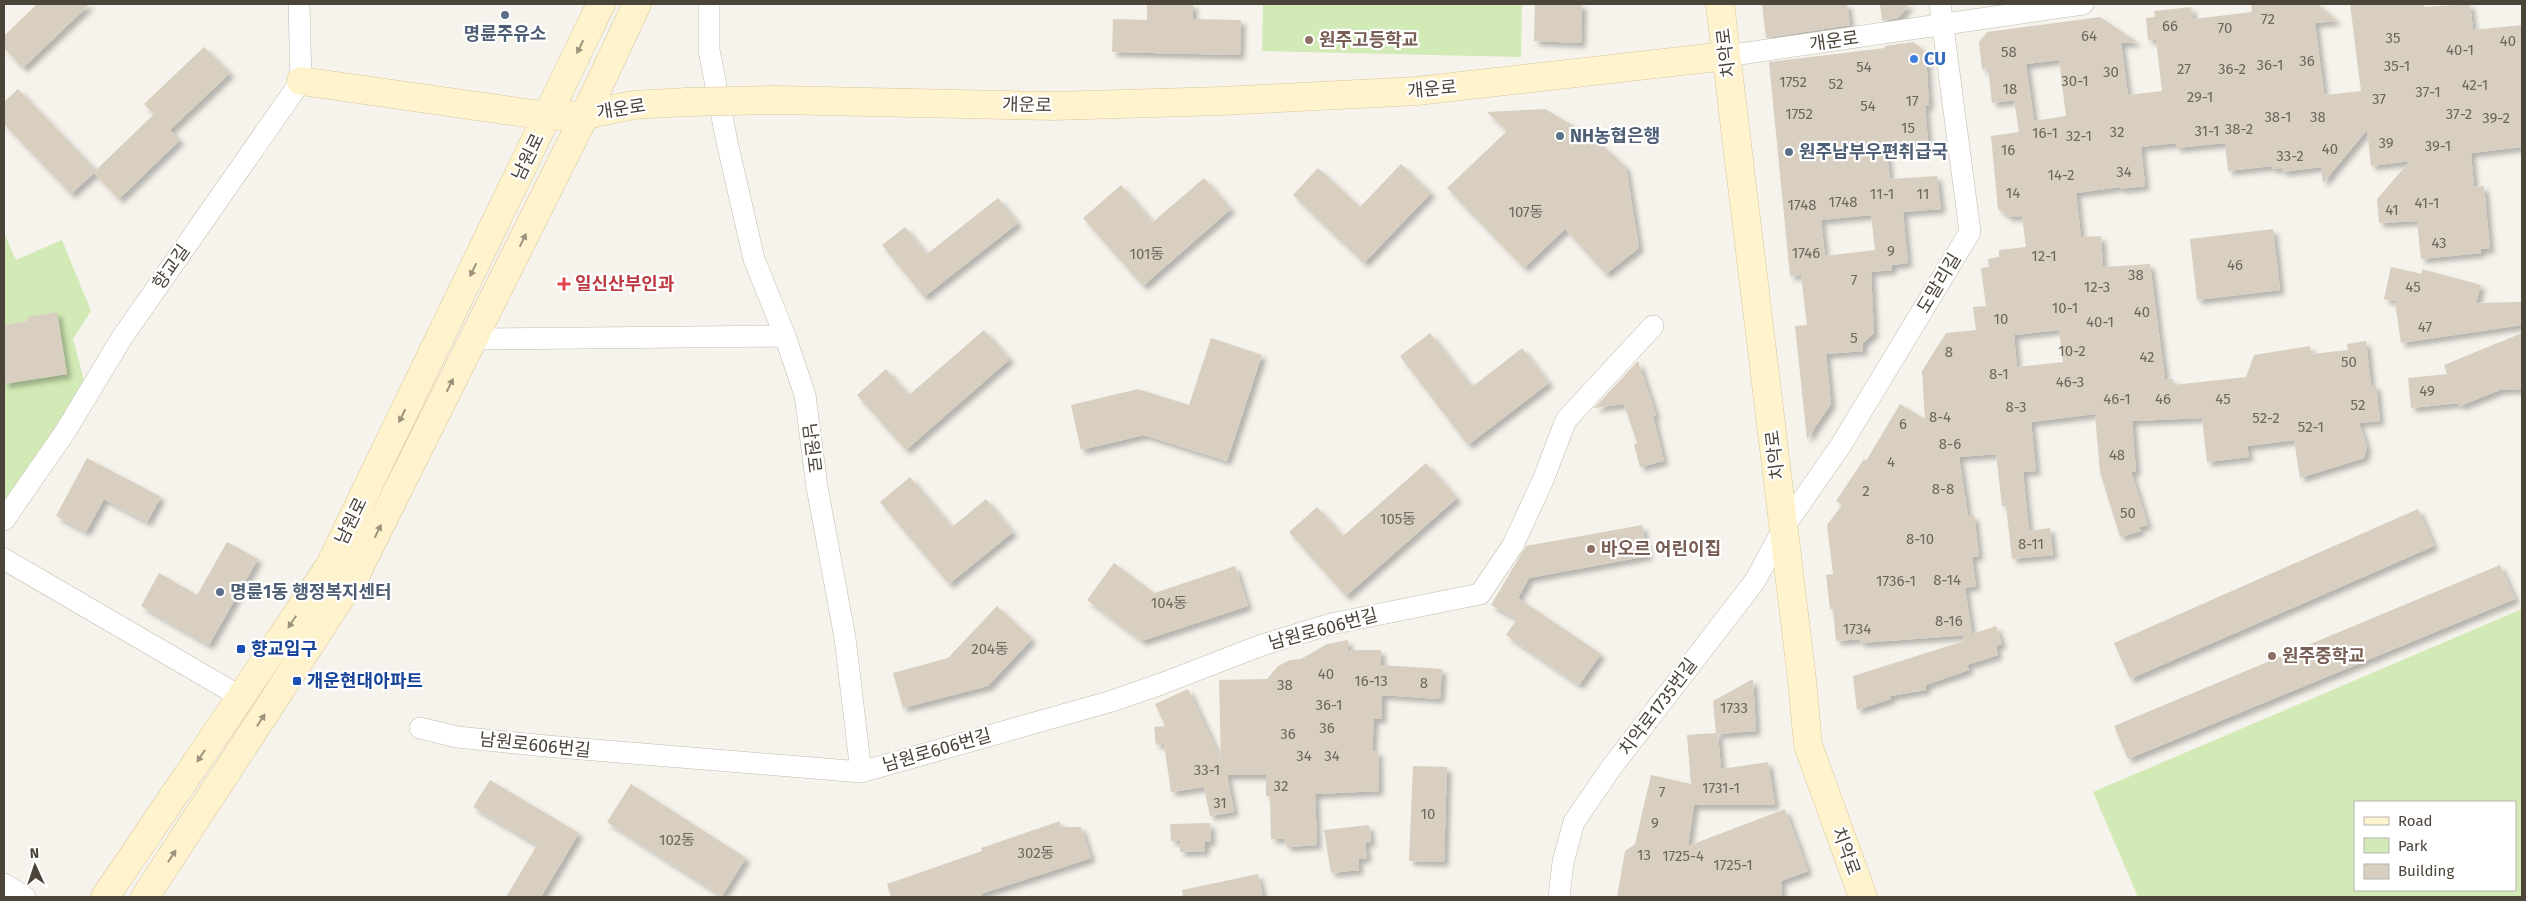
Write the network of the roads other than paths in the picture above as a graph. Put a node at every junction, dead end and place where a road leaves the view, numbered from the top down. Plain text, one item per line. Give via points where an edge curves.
1 (299, 4) edge
2 (601, 4) edge
3 (637, 4) edge
4 (709, 4) edge
5 (1720, 4) edge
6 (1940, 4) edge
7 (2082, 4) edge
8 (1942, 25) junction
9 (1726, 56) junction
10 (300, 81) junction
11 (585, 115) junction
12 (548, 116) junction
13 (1653, 326) dead end
14 (785, 336) junction
15 (474, 339) junction
16 (817, 487) joint
17 (4, 520) edge
18 (1784, 527) junction
19 (4, 559) edge
20 (329, 567) junction
21 (356, 574) junction
22 (241, 697) junction
23 (420, 728) dead end
24 (861, 772) junction
25 (4, 884) edge
26 (24, 897) edge
27 (105, 897) edge
28 (145, 897) edge
29 (1559, 897) edge
30 (1863, 897) edge

1 - 10 street
2 -> 12 street, 남원로
3 - 11 street, 남원로
4 - 14 street, 남원로 via 709,50 727,142 754,259
5 - 9 street, 치악로
6 - 8 street, 도말리길
7 - 8 street, 개운로
8 - 9 street, 개운로
8 - 18 street, 도말리길 via 1970,232 1841,445
9 - 11 street, 개운로, bridge via 1418,91 1054,106 776,100 687,102 632,105
9 - 18 street, 치악로
10 - 12 street, 남원로
10 - 17 street, 향교길 via 121,339 65,432
11 - 12 street, 남원로
15 -> 11 street, 남원로
12 -> 20 street, 남원로
13 - 24 street, 남원로606번길 via 1566,420 1513,545 1480,594 1331,624 1262,645 1112,700
14 - 15 street
14 - 16 street, 남원로 via 805,395
21 -> 15 street, 남원로
16 - 24 street, 남원로606번길 via 845,638
18 - 29 street, 치악로1735번길 via 1755,581 1611,768 1574,822 1563,862
18 - 30 street, 치악로 via 1808,745
19 - 22 street
20 - 21 street
20 -> 22 street, 남원로
28 -> 21 street, 남원로
22 -> 27 street, 남원로
23 - 24 street, 남원로606번길 via 458,737 546,746
25 - 26 street

